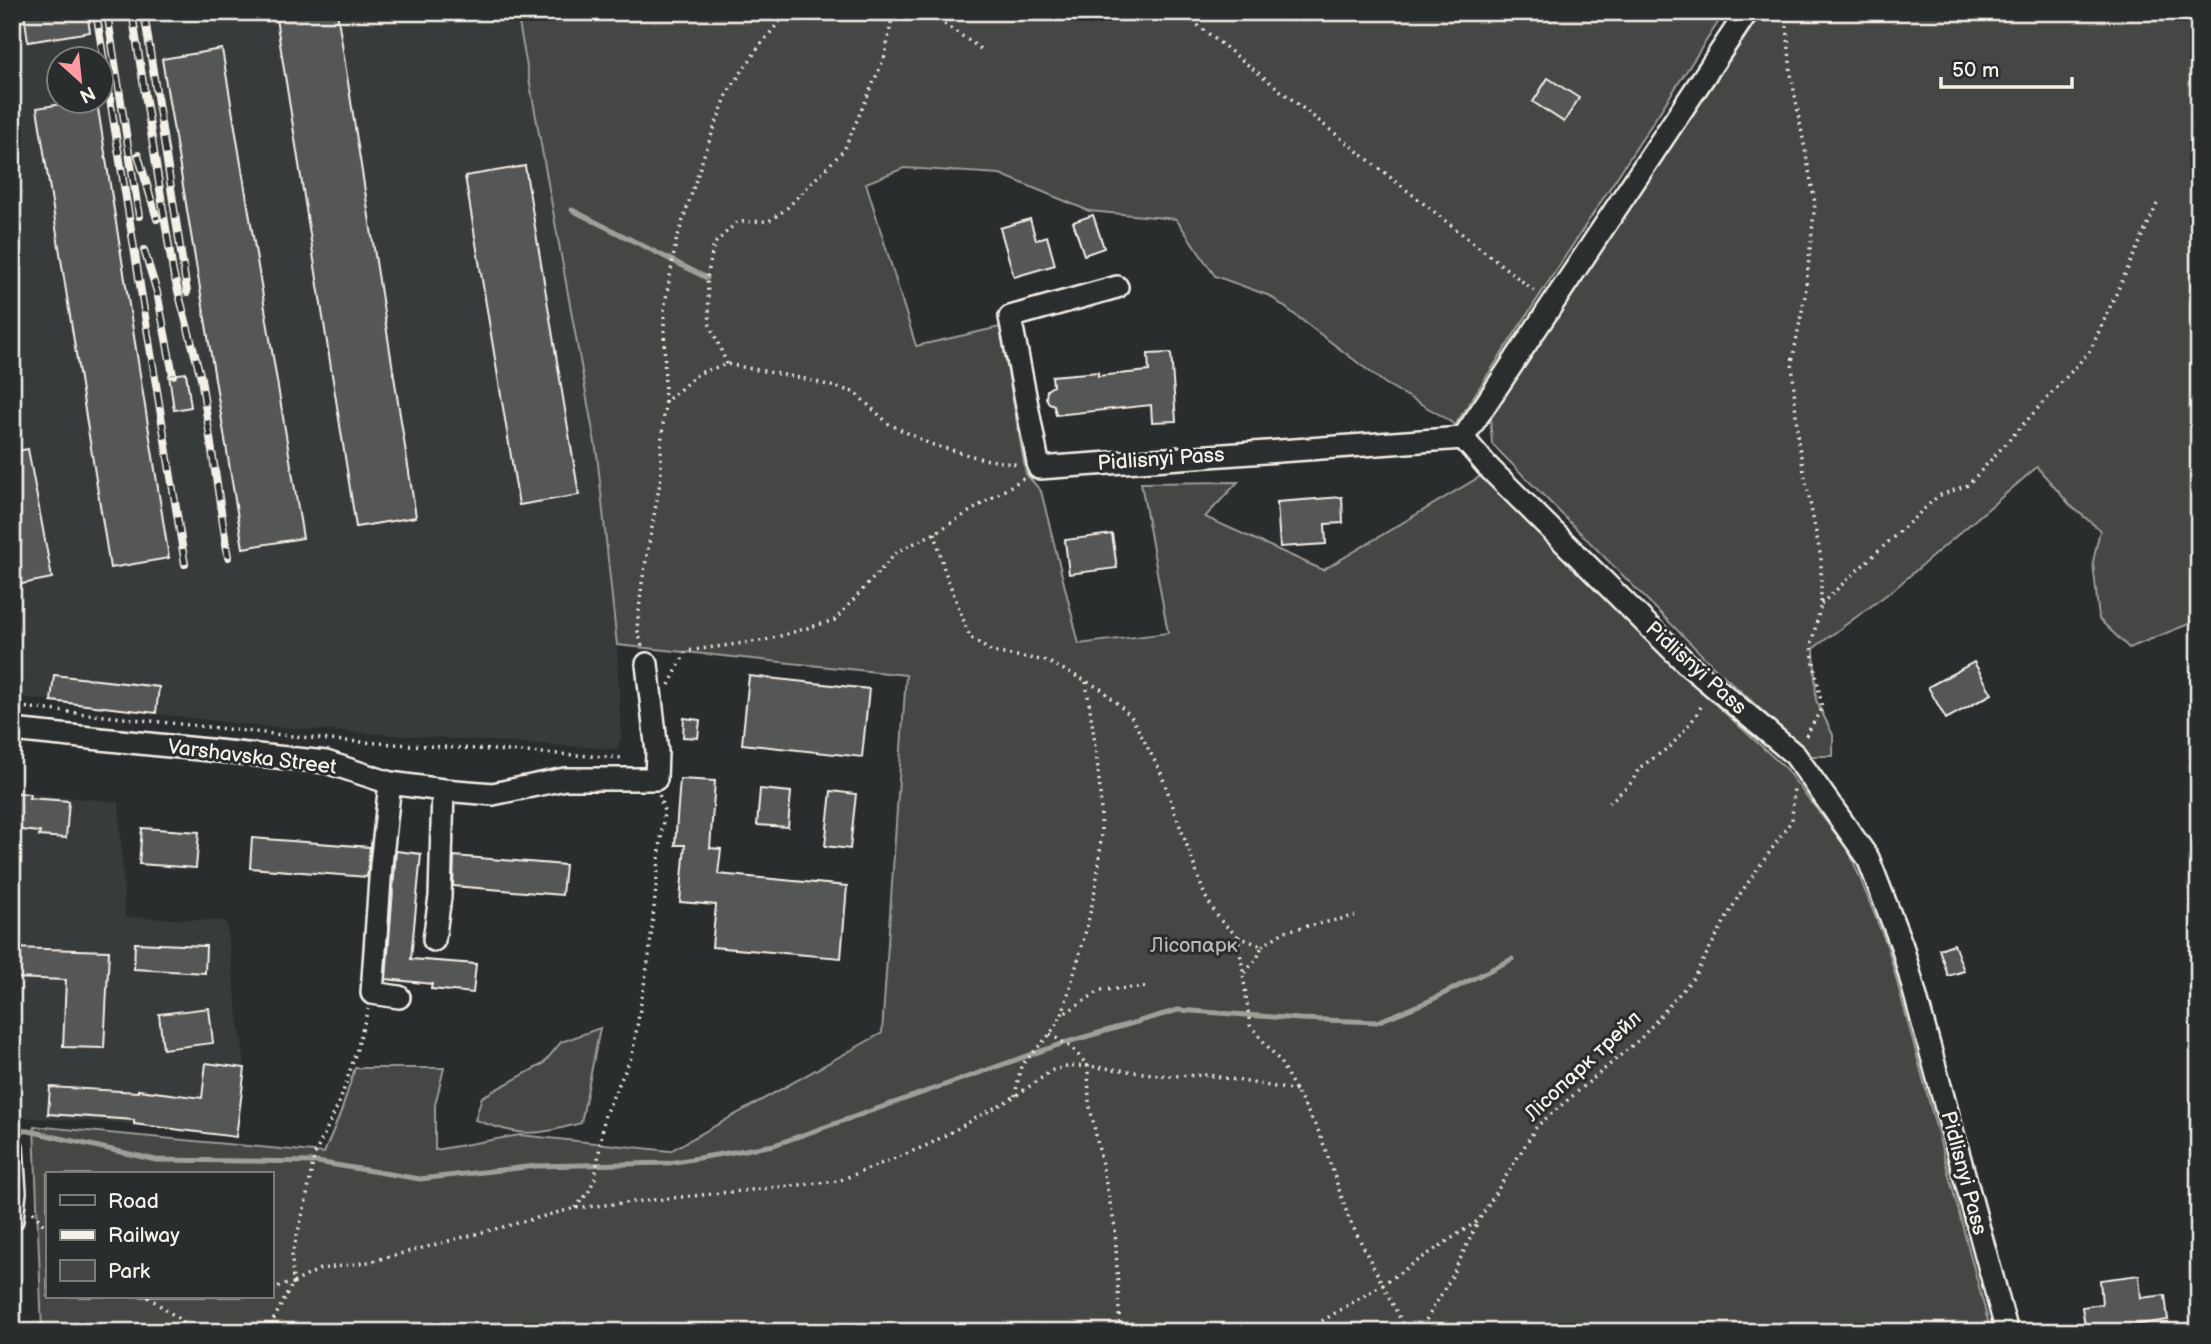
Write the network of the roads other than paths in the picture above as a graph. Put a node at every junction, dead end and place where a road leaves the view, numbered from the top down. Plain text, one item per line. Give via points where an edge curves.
1 (1747, 12) edge
2 (1117, 287) dead end
3 (1463, 439) junction
4 (647, 664) road end
5 (12, 730) edge
6 (390, 783) junction
7 (443, 790) junction
8 (434, 940) dead end
9 (399, 997) dead end
10 (12, 1147) edge
11 (12, 1220) edge
12 (2007, 1332) edge

1 - 3 street
2 - 3 street, Pidlisnyi Pass via 1010,317 1039,468
3 - 12 street, Pidlisnyi Pass via 1658,636 1795,755 1868,858 1902,946
4 - 7 street, Varshavska Street via 656,779 565,779 493,794
5 - 6 street, Varshavska Street via 326,762
6 - 7 street, Varshavska Street
6 - 9 street via 372,993
7 - 8 street
10 - 11 street

